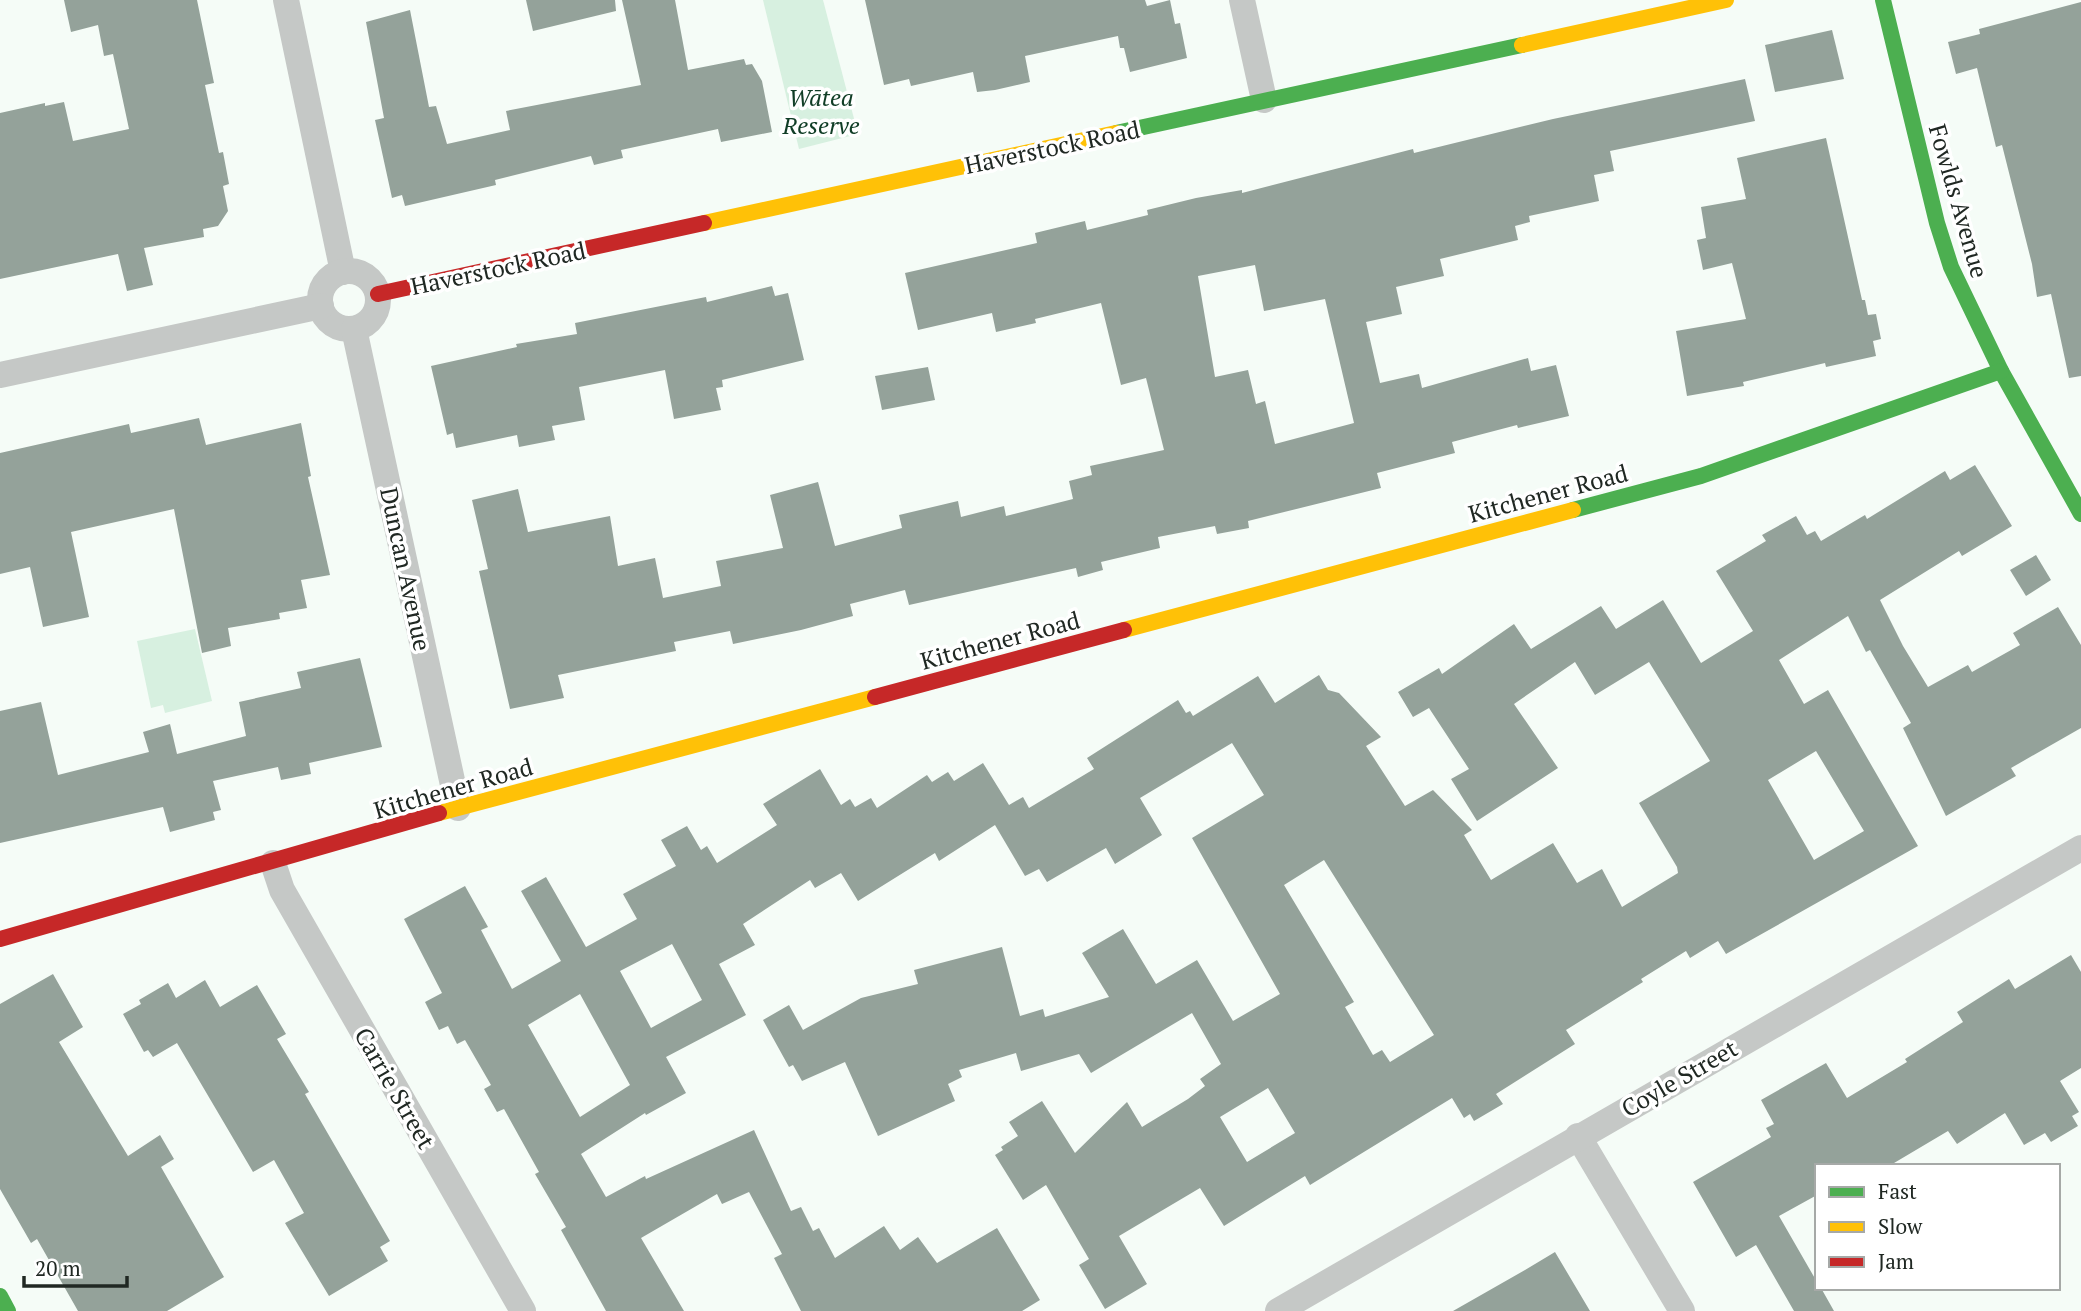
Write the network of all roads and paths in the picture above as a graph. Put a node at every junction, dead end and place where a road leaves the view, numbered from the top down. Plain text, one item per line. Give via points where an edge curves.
1 (286, 0) edge
2 (1242, 0) edge
3 (1726, 0) edge
4 (1883, 0) edge
5 (1264, 100) junction
6 (343, 272) junction
7 (378, 294) junction
8 (321, 306) junction
9 (354, 329) junction
10 (2001, 371) junction
11 (0, 375) edge
12 (2081, 514) edge
13 (458, 808) junction
14 (2081, 848) edge
15 (272, 863) junction
16 (2, 937) edge
17 (1578, 1136) junction
18 (0, 1296) edge
19 (8, 1311) edge
20 (523, 1311) edge
21 (1278, 1311) edge
22 (1682, 1311) edge

1 - 6 street
2 - 5 street
3 - 5 street, Haverstock Road
4 - 10 street, Fowlds Avenue via 1937,223 1970,310
5 - 7 street, Haverstock Road
6 - 7 street via 369,278
6 - 8 street via 327,281
7 - 9 street via 371,320
8 - 9 street via 337,327
8 - 11 street
9 - 13 street, Duncan Avenue
10 - 12 street, Fowlds Avenue
10 - 13 street, Kitchener Road via 1701,476
13 - 15 street, Kitchener Road
14 - 17 street, Coyle Street
15 - 16 street, Kitchener Road
15 - 20 street, Carrie Street via 282,890
17 - 21 street, Coyle Street
17 - 22 street
18 - 19 street

